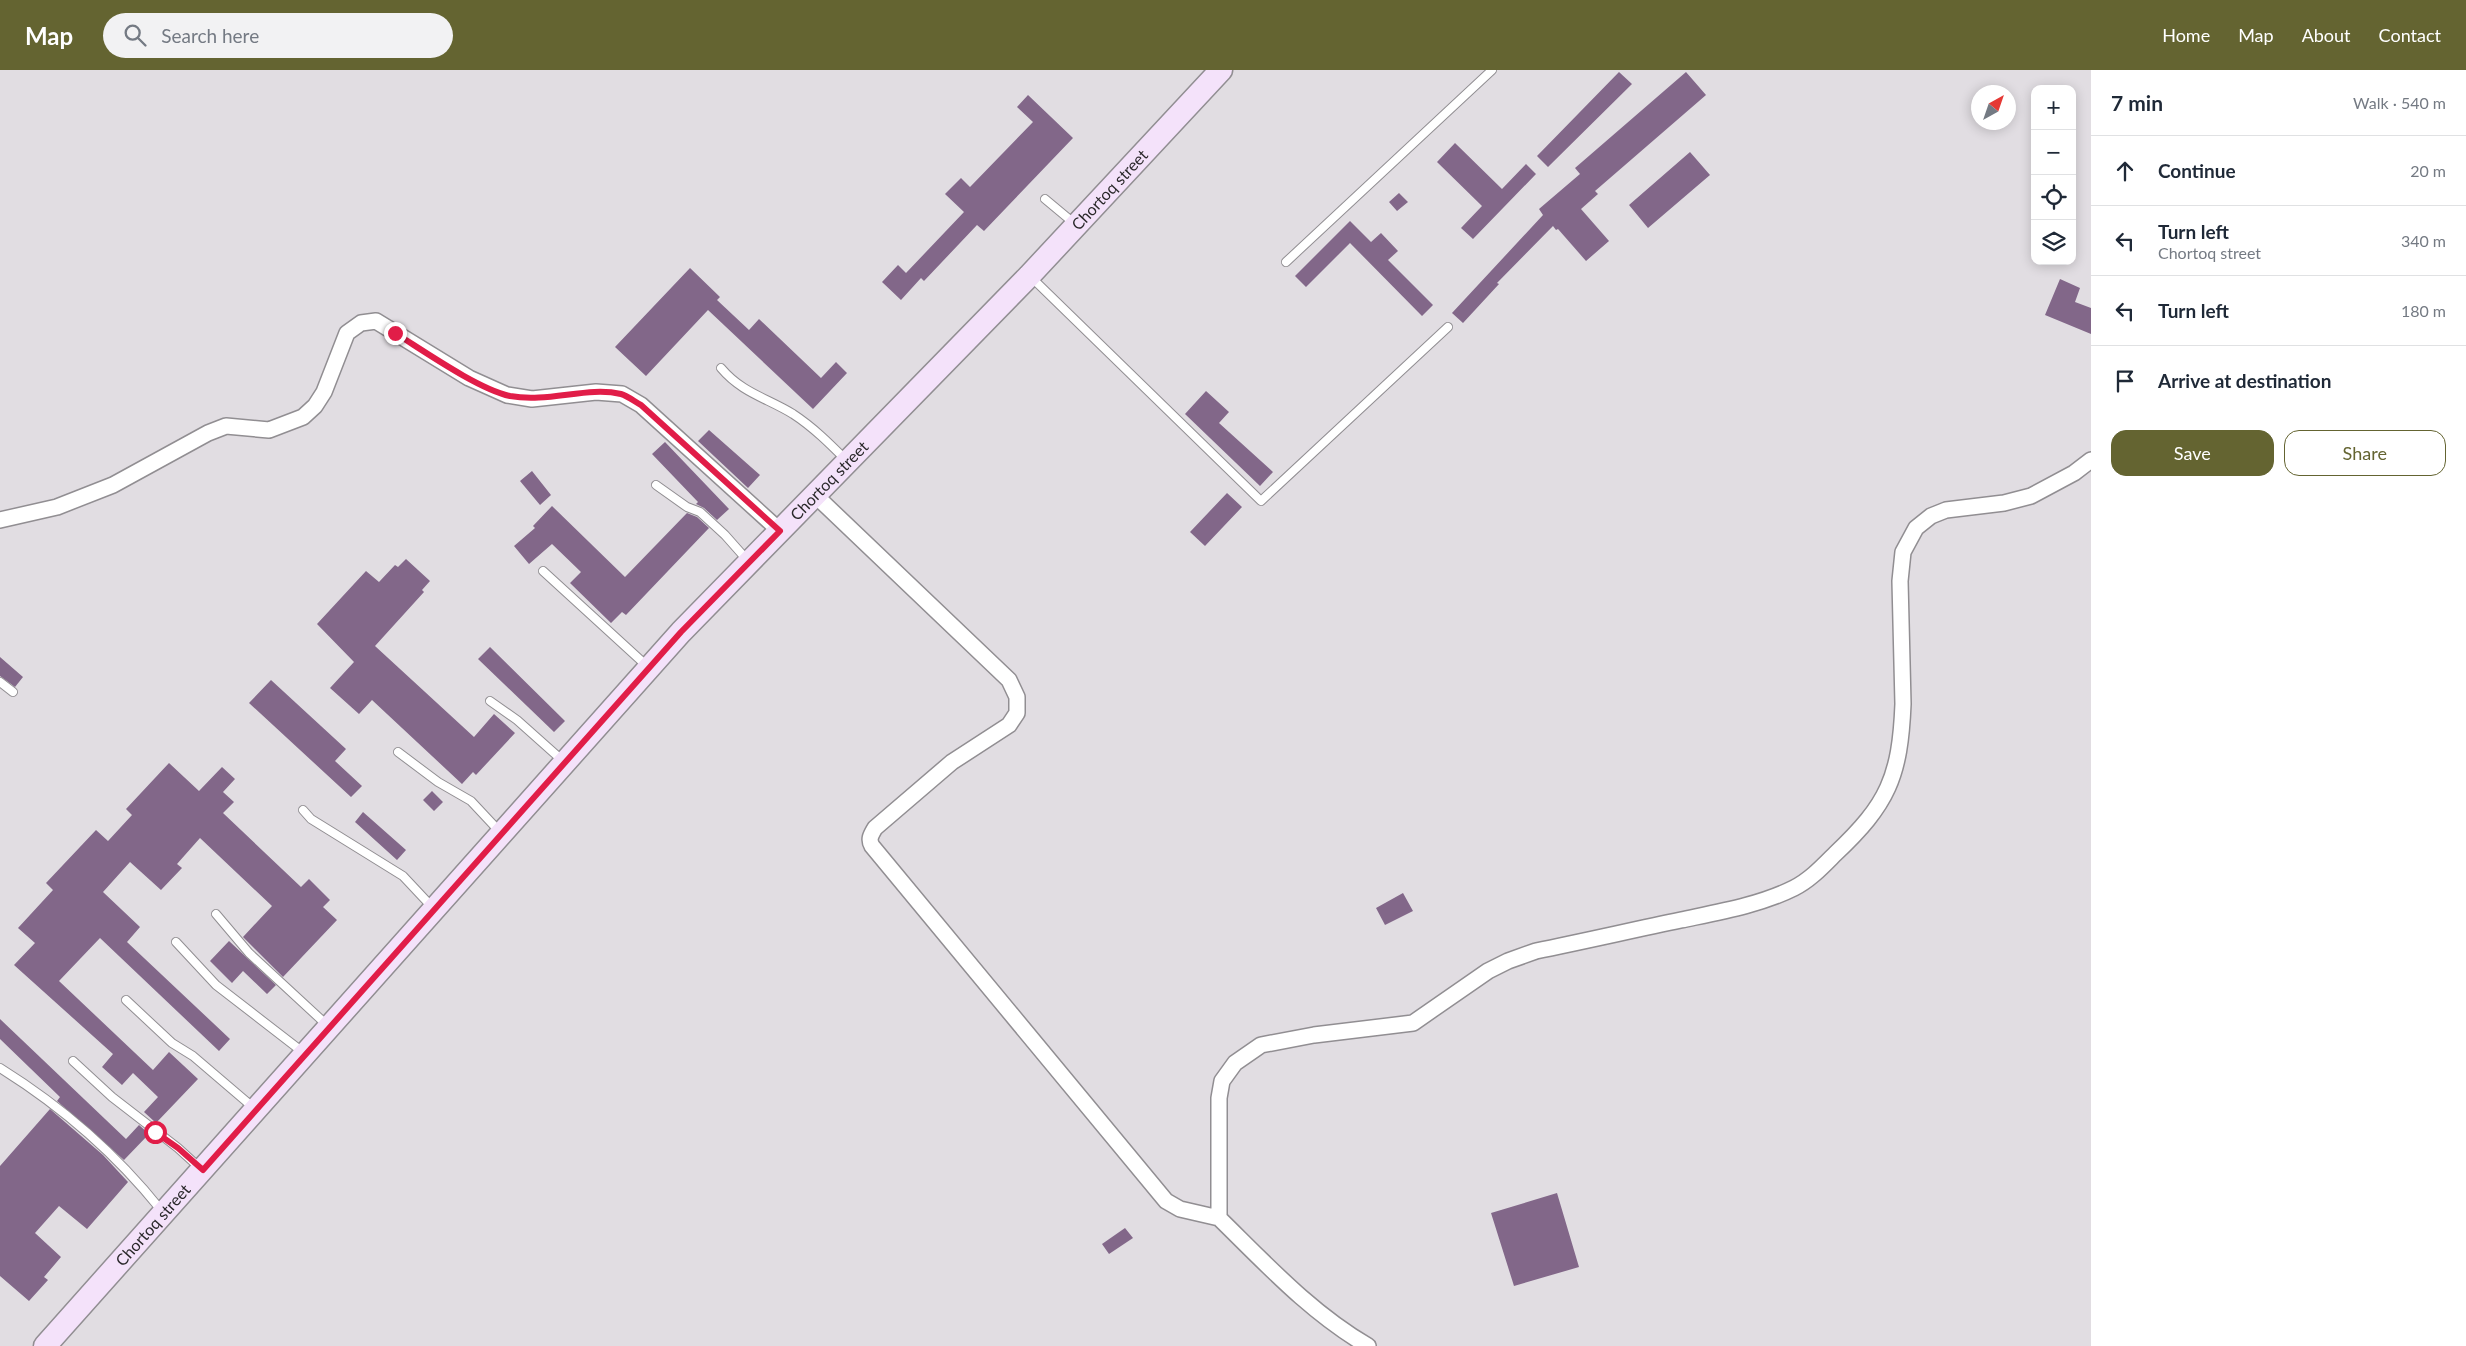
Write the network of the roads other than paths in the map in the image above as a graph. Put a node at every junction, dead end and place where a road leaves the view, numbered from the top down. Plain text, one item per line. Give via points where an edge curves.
1 (1222, 70) edge
2 (1492, 70) edge
3 (1045, 199) dead end
4 (1076, 225) junction
5 (1286, 262) dead end
6 (1030, 276) junction
7 (1448, 327) dead end
8 (721, 368) dead end
9 (2091, 460) edge
10 (848, 462) junction
11 (656, 485) dead end
12 (815, 495) junction
13 (0, 520) edge
14 (780, 531) junction
15 (749, 563) junction
16 (543, 572) dead end
17 (649, 668) junction
18 (0, 682) edge
19 (13, 692) dead end
20 (490, 701) dead end
21 (398, 752) dead end
22 (565, 763) junction
23 (303, 810) dead end
24 (502, 834) junction
25 (434, 910) junction
26 (216, 914) dead end
27 (176, 942) dead end
28 (126, 1000) dead end
29 (330, 1027) junction
30 (306, 1054) junction
31 (74, 1061) dead end
32 (0, 1068) edge
33 (256, 1110) junction
34 (203, 1170) junction
35 (164, 1214) junction
36 (1219, 1218) junction
37 (45, 1346) edge
38 (1368, 1346) edge

1 - 4 main road, Chortoq street
2 - 5 lane
3 - 4 lane
4 - 6 main road, Chortoq street
6 - 7 lane via 1261,501
6 - 10 main road, Chortoq street
8 - 10 lane via 733,383 793,414
9 - 36 street via 2031,496 2004,504 1946,510 1931,516 1913,533 1903,552 1900,582 1903,704 1894,774 1889,789 1872,816 1811,877 1777,895 1730,909 1536,951 1508,960 1413,1024 1314,1035 1261,1045 1235,1063 1222,1081 1219,1098
10 - 12 main road, Chortoq street
11 - 15 lane via 687,507 700,512
12 - 14 main road, Chortoq street
12 - 36 street via 1009,680 1017,697 1017,713 1010,725 952,762 875,828 871,835 872,846 1166,1201 1180,1209
13 - 14 street via 57,507 113,485 226,426 269,430 303,417 324,392 347,333 361,323 376,321 469,378 507,395 532,399 596,392 622,394 641,405
14 - 15 main road, Chortoq street
15 - 17 main road, Chortoq street
16 - 17 lane
17 - 22 main road, Chortoq street
18 - 19 lane
20 - 22 lane
21 - 24 lane via 438,782 471,801
22 - 24 main road, Chortoq street
23 - 25 lane via 311,819 404,876
24 - 25 main road, Chortoq street
25 - 29 main road, Chortoq street
26 - 29 lane via 249,954
27 - 30 lane via 216,986
28 - 33 lane via 172,1043 194,1056
29 - 30 main road, Chortoq street
30 - 33 main road, Chortoq street
31 - 34 lane via 112,1097
32 - 35 lane via 60,1109 135,1178
33 - 34 main road, Chortoq street
34 - 35 main road, Chortoq street
35 - 37 main road, Chortoq street
36 - 38 street via 1309,1305 1340,1330

